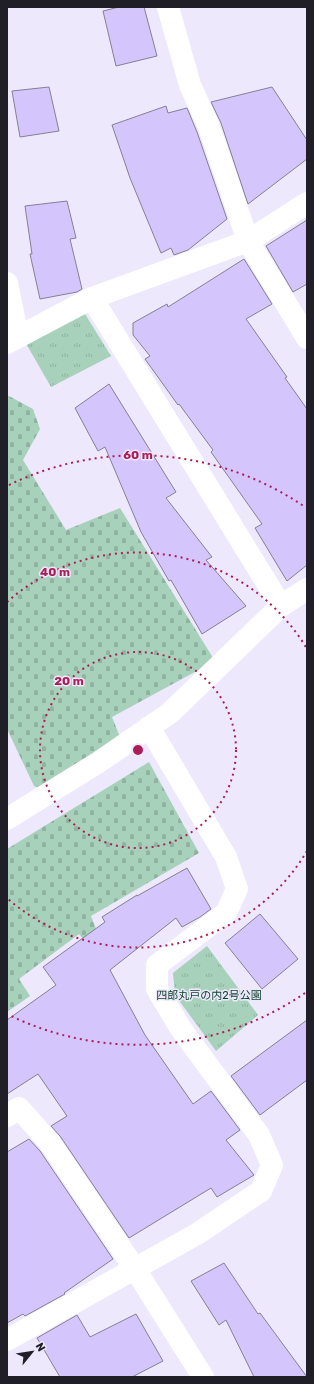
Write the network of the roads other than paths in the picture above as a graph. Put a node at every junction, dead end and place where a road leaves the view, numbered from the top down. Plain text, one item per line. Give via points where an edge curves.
1 (168, 7) edge
2 (307, 203) edge
3 (248, 241) junction
4 (7, 283) edge
5 (92, 298) junction
6 (307, 338) edge
7 (12, 340) edge
8 (307, 589) edge
9 (281, 606) junction
10 (150, 728) junction
11 (7, 819) edge
12 (7, 1116) edge
13 (135, 1268) junction
14 (7, 1340) edge
15 (203, 1377) edge

1 - 3 street via 190,85 209,127
2 - 3 street
3 - 5 street
3 - 6 street
4 - 7 street
5 - 7 street
5 - 9 street
8 - 9 street
9 - 10 street via 170,713
10 - 11 street
10 - 13 street via 226,857 237,889 226,913 157,965 157,989 181,1029 258,1135 272,1165 262,1191 197,1234
12 - 13 street via 19,1108 50,1143
13 - 14 street
13 - 15 street

